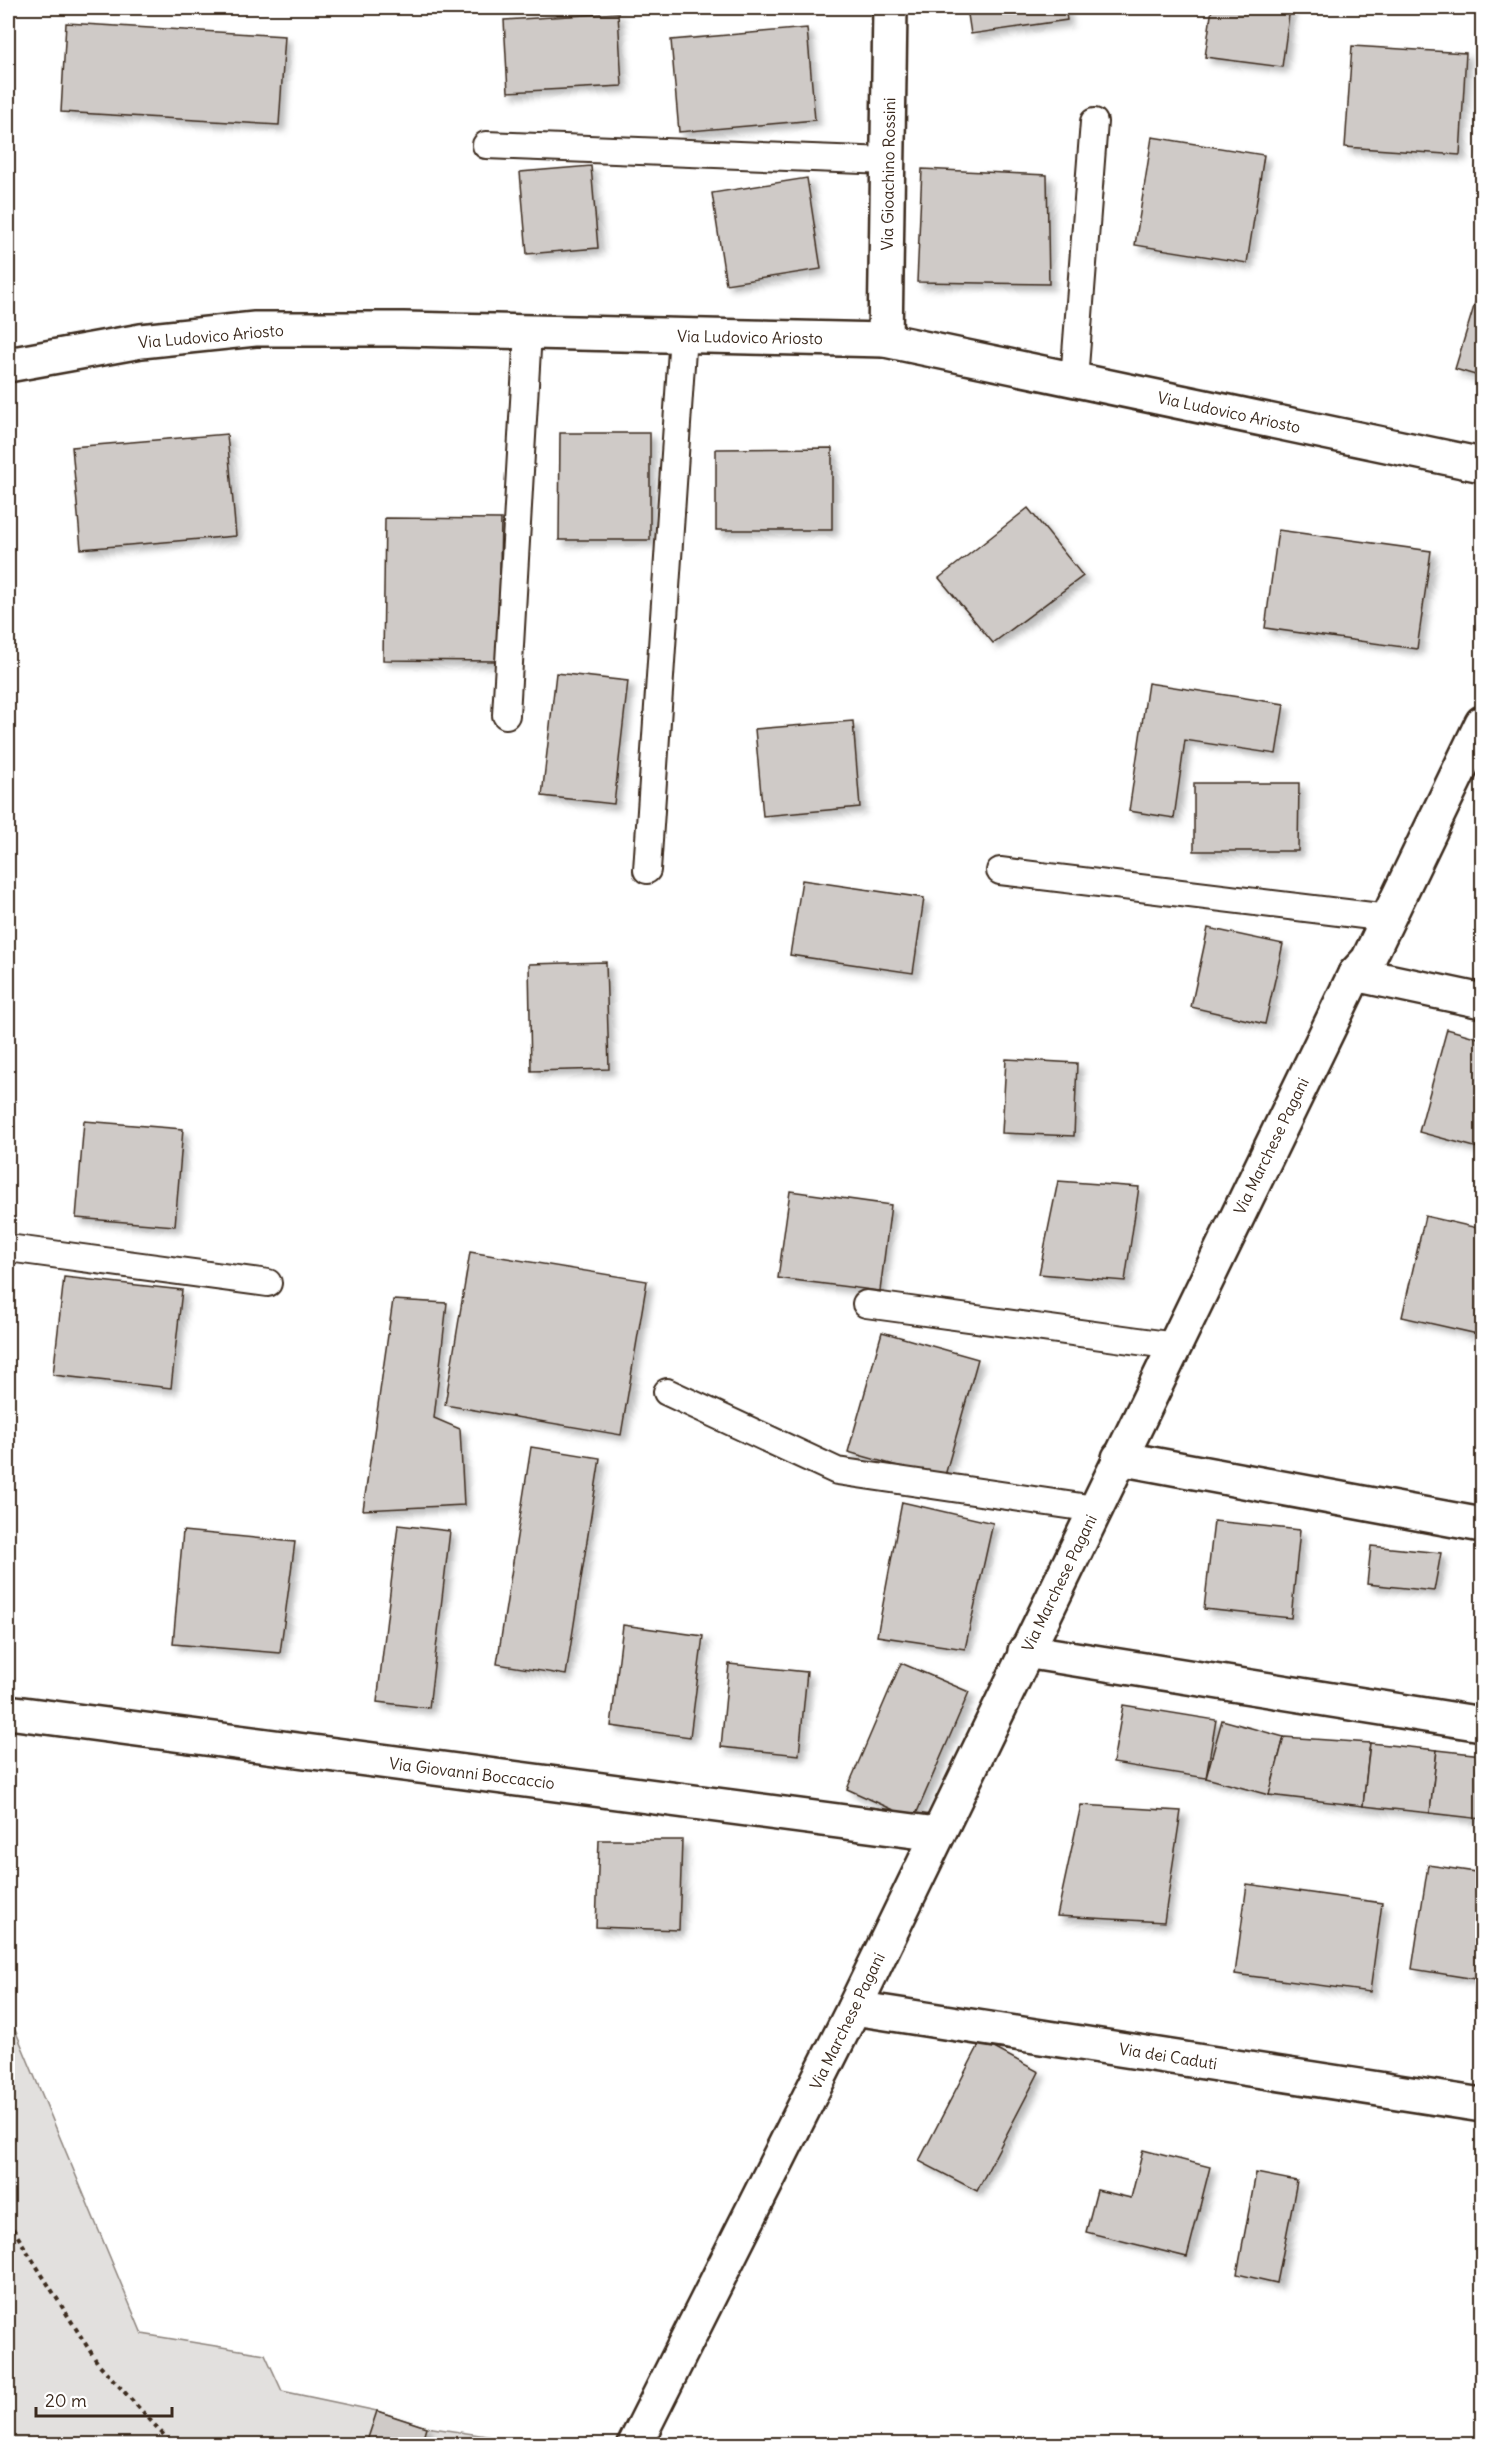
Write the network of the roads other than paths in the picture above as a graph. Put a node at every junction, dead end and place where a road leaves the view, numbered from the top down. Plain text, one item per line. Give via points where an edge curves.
1 (890, 8) edge
2 (1094, 122) dead end
3 (486, 145) dead end
4 (888, 161) junction
5 (528, 332) junction
6 (683, 335) junction
7 (885, 340) junction
8 (8, 365) edge
9 (1074, 380) junction
10 (1482, 465) edge
11 (506, 715) dead end
12 (1482, 723) edge
13 (647, 870) dead end
14 (1000, 871) dead end
15 (1388, 918) junction
16 (1355, 974) junction
17 (1482, 1001) edge
18 (8, 1248) edge
19 (268, 1283) dead end
20 (866, 1304) dead end
21 (1174, 1346) junction
22 (667, 1392) dead end
23 (1119, 1458) junction
24 (1095, 1509) junction
25 (1482, 1525) edge
26 (1025, 1651) junction
27 (8, 1712) edge
28 (1482, 1724) edge
29 (937, 1834) junction
30 (854, 2008) junction
31 (1482, 2105) edge
32 (635, 2445) edge

1 - 4 street, Via Gioachino Rossini
2 - 9 lane
3 - 4 lane
4 - 7 street, Via Gioachino Rossini
5 - 6 street, Via Ludovico Ariosto
5 - 8 street, Via Ludovico Ariosto via 255,329 141,341
5 - 11 lane
6 - 7 street, Via Ludovico Ariosto
6 - 13 lane
7 - 9 street, Via Ludovico Ariosto
9 - 10 street, Via Ludovico Ariosto
12 - 15 street, Via Marchese Pagani
14 - 15 lane
15 - 16 street, Via Marchese Pagani via 1368,960
16 - 17 street
16 - 21 street, Via Marchese Pagani
18 - 19 lane
20 - 21 lane
21 - 23 street, Via Marchese Pagani
22 - 24 lane via 837,1471
23 - 24 street, Via Marchese Pagani
23 - 25 street
24 - 26 street, Via Marchese Pagani
26 - 28 street
26 - 29 street, Via Marchese Pagani
27 - 29 street, Via Giovanni Boccaccio
29 - 30 street, Via Marchese Pagani
30 - 31 street, Via dei Caduti
30 - 32 street, Via Marchese Pagani

